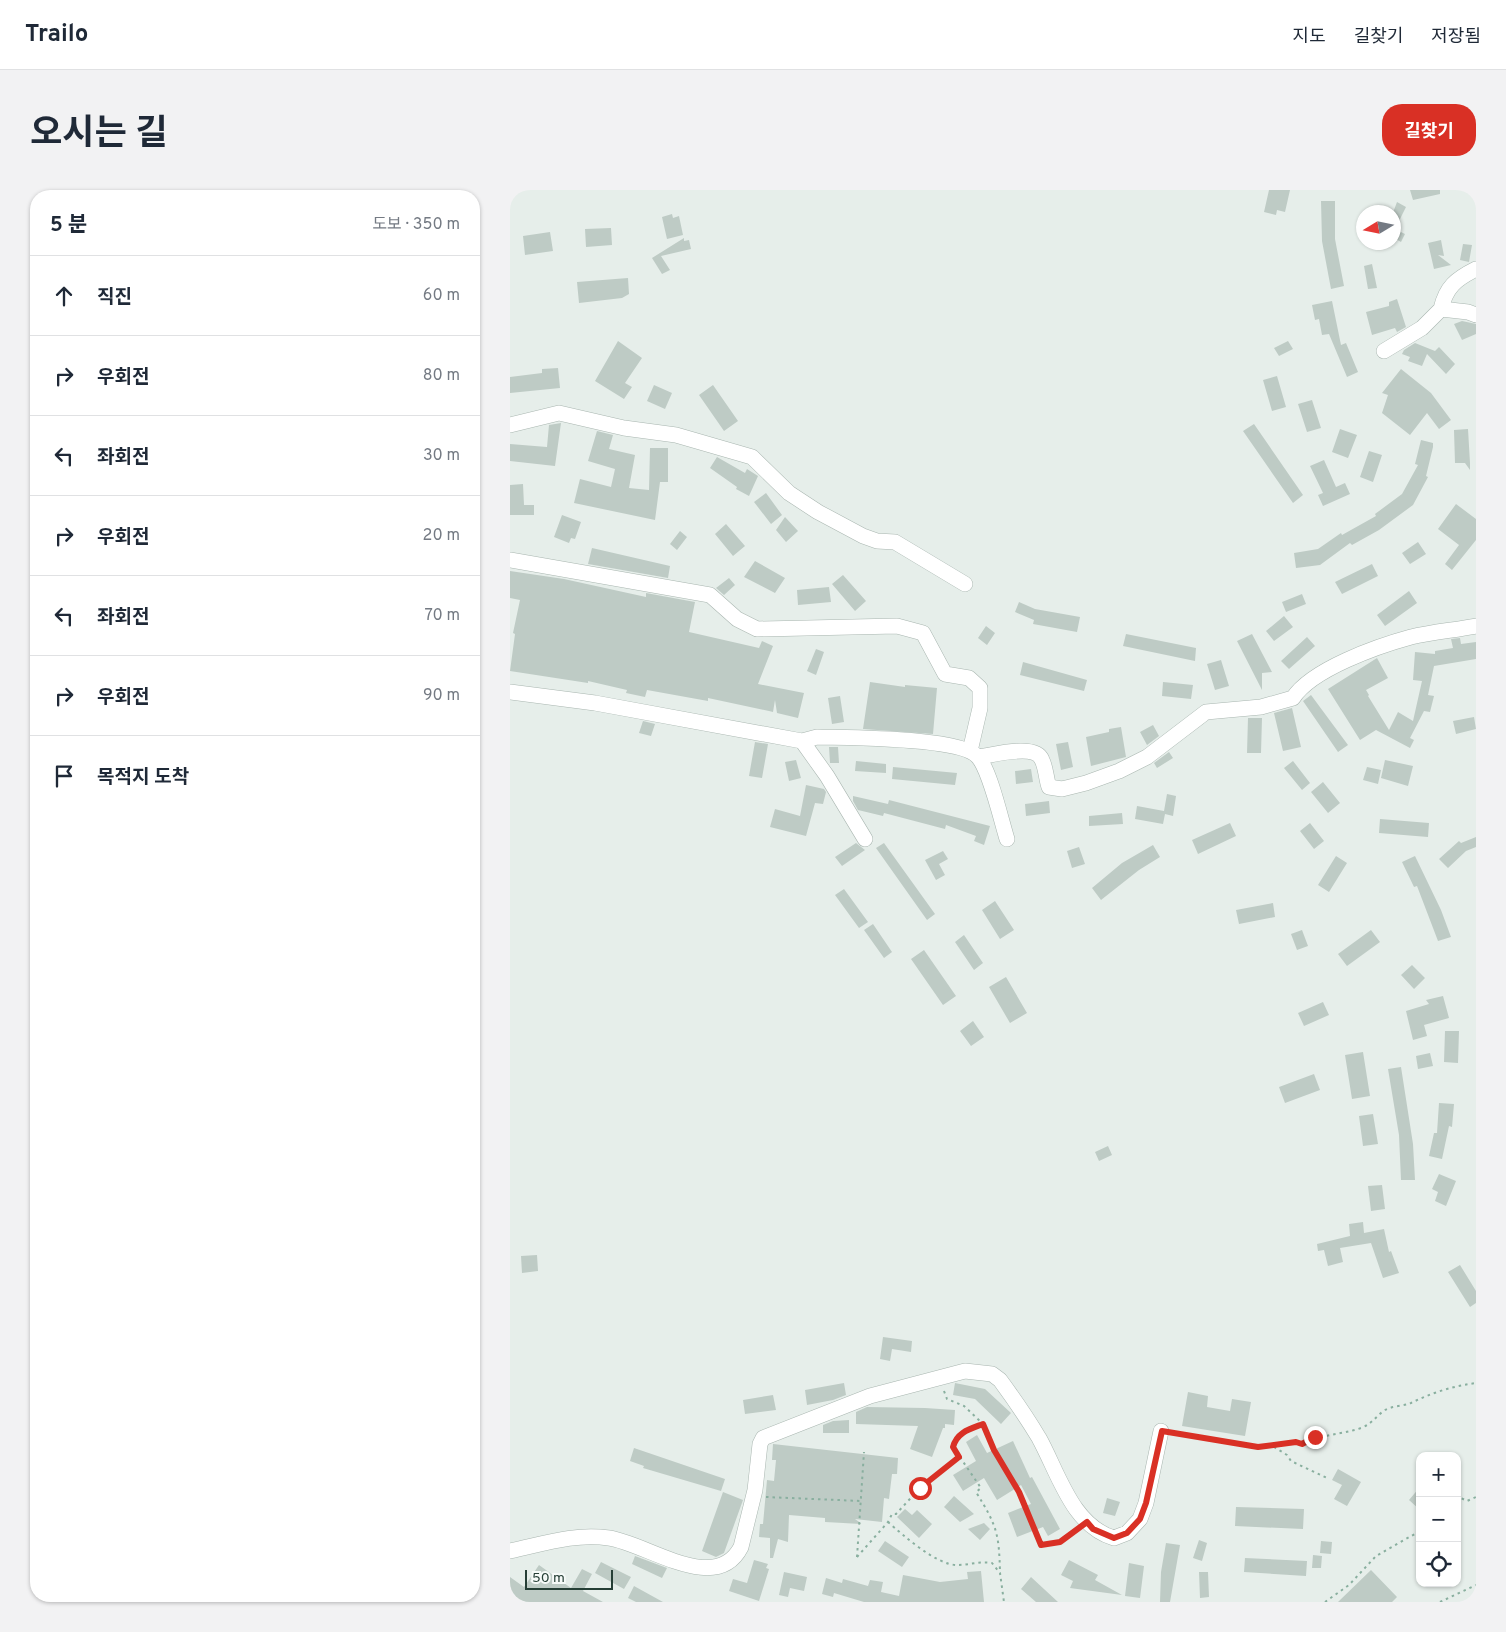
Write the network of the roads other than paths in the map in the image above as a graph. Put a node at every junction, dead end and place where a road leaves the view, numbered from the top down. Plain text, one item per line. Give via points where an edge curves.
1 (1476, 269) edge
2 (1441, 309) junction
3 (1476, 315) edge
4 (1384, 351) dead end
5 (510, 425) edge
6 (510, 560) edge
7 (965, 584) dead end
8 (1476, 626) edge
9 (510, 692) edge
10 (802, 741) junction
11 (974, 754) junction
12 (865, 839) dead end
13 (1007, 839) dead end
14 (1162, 1431) road end
15 (510, 1551) edge

1 - 2 street via 1452,282
2 - 3 street
2 - 4 street via 1422,328
5 - 7 street via 559,413 676,436 752,457 788,494 818,512 863,536 895,542
6 - 11 street via 710,595 737,620 757,629 897,626 923,633 945,674 969,678 980,688
8 - 11 street via 1412,637 1384,646 1317,675 1300,687 1293,698 1261,707 1206,712 1147,757 1086,783 1049,787 1042,759 1035,752
9 - 10 street via 595,703
10 - 11 street via 817,737 929,742
10 - 12 street
11 - 13 street via 987,774
14 - 15 street via 1140,1519 1127,1533 1114,1538 1093,1529 1087,1522 1069,1497 1035,1432 1000,1380 992,1374 965,1371 870,1396 763,1438 738,1554 718,1567 693,1567 609,1538 579,1536

